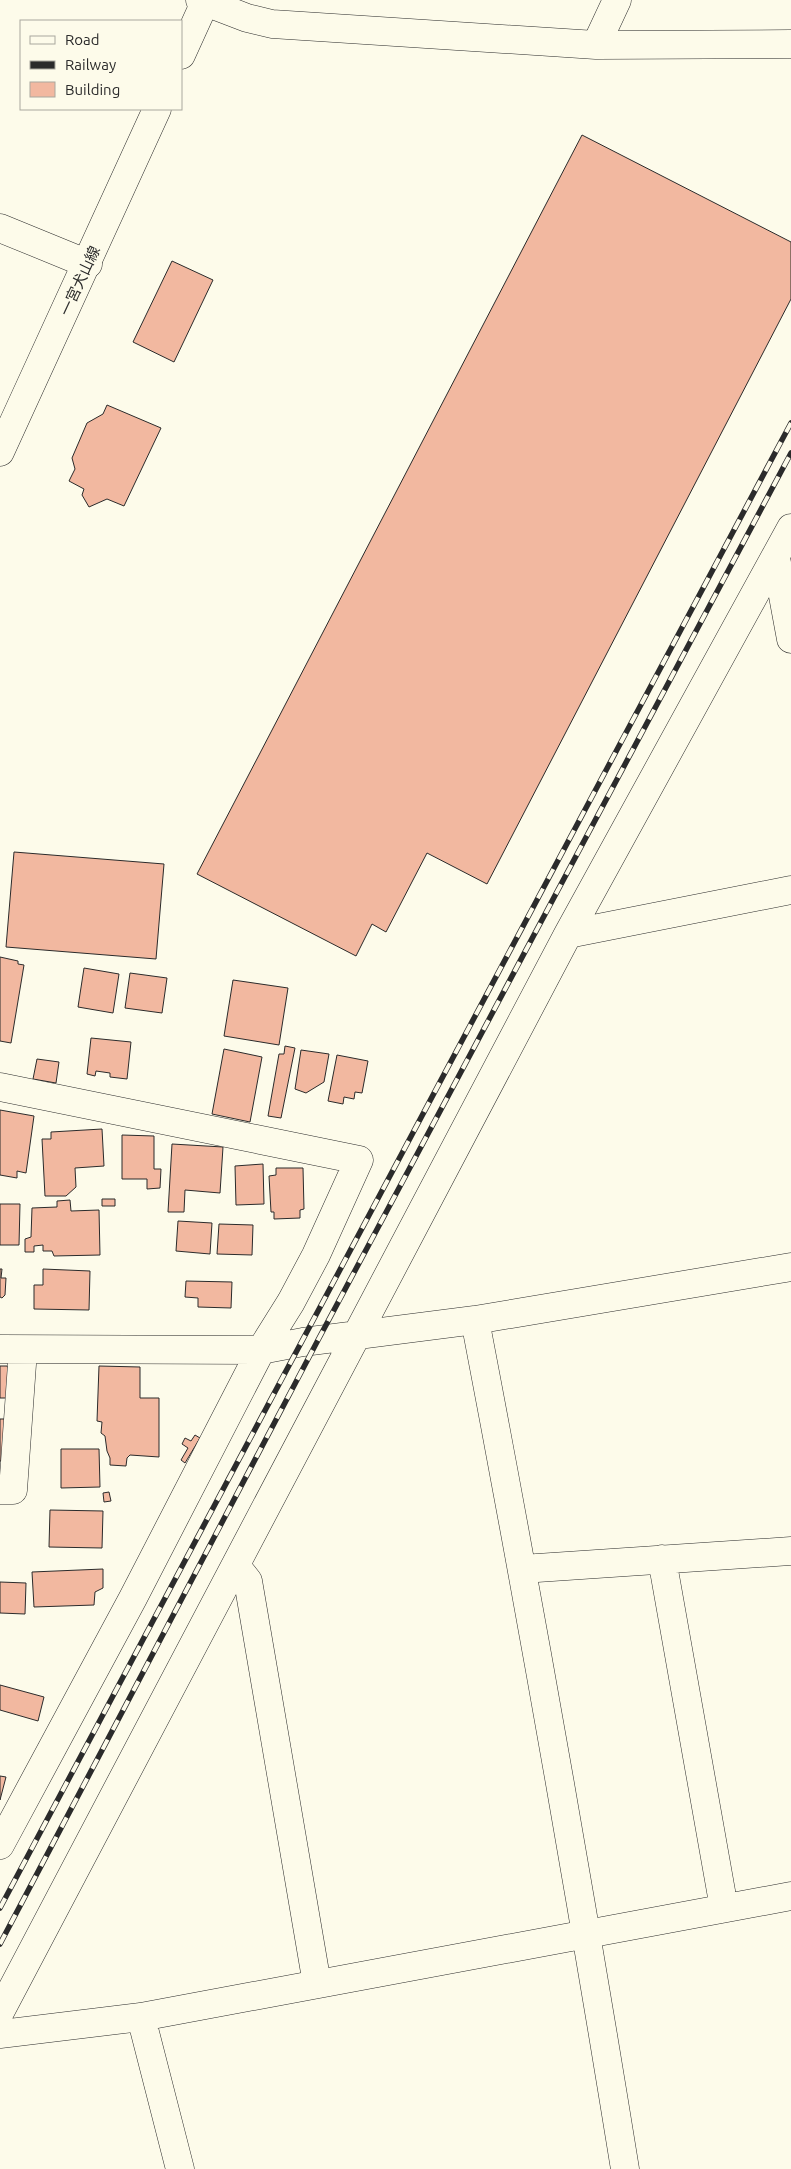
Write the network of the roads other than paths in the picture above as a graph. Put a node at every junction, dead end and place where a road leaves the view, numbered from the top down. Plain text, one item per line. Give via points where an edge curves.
1 (617, 0) edge
2 (204, 1) edge
3 (791, 44) edge
4 (596, 45) junction
5 (182, 53) edge
6 (157, 110) edge
7 (0, 228) edge
8 (88, 264) junction
9 (0, 452) edge
10 (791, 528) edge
11 (783, 556) edge
12 (791, 639) edge
13 (791, 890) edge
14 (568, 934) junction
15 (0, 1087) edge
16 (791, 1267) edge
17 (475, 1320) junction
18 (356, 1336) junction
19 (11, 1349) edge
20 (261, 1350) junction
21 (0, 1490) edge
22 (791, 1551) edge
23 (662, 1560) junction
24 (236, 1566) junction
25 (522, 1569) junction
26 (0, 1846) edge
27 (791, 1896) edge
28 (724, 1908) junction
29 (587, 1933) junction
30 (317, 1984) junction
31 (0, 2012) edge
32 (140, 2017) junction
33 (0, 2034) edge
34 (180, 2169) edge
35 (625, 2169) edge

1 - 4 street
2 - 4 street via 272,24
2 - 5 street
3 - 4 street
6 - 8 street, 一宮犬山線
7 - 8 street
8 - 9 street, 一宮犬山線
10 - 11 street
11 - 12 street
11 - 14 street
13 - 14 street
14 - 18 street
15 - 20 street via 360,1160 316,1255
16 - 17 street
17 - 18 street
17 - 25 street
18 - 20 street
18 - 24 street
19 - 20 street
19 - 21 street via 13,1490
20 - 26 street
22 - 23 street
23 - 25 street
23 - 28 street
24 - 30 street via 248,1581
24 - 31 street
25 - 29 street
27 - 28 street
28 - 29 street
29 - 30 street
29 - 35 street
30 - 32 street
32 - 33 street
32 - 34 street

